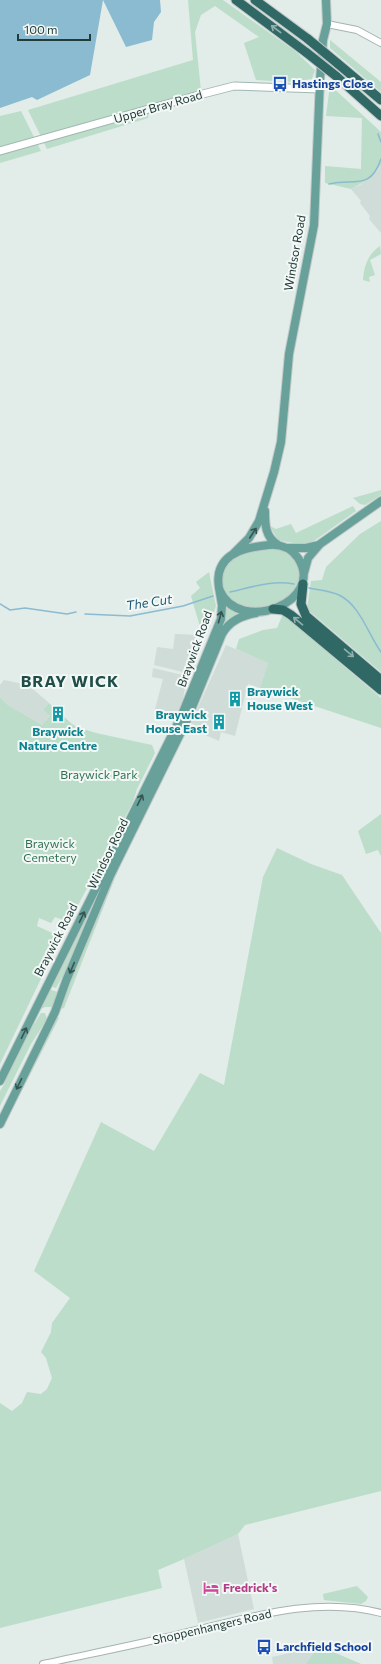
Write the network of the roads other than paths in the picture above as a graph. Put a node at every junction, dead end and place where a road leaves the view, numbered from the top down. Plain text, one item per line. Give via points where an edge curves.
1 (236, 0) edge
2 (255, 0) edge
3 (326, 0) edge
4 (327, 24) junction
5 (381, 43) edge
6 (320, 89) junction
7 (381, 100) edge
8 (381, 116) edge
9 (0, 152) edge
10 (381, 501) edge
11 (265, 506) junction
12 (320, 544) junction
13 (282, 546) junction
14 (233, 554) junction
15 (303, 582) junction
16 (219, 588) junction
17 (273, 609) junction
18 (256, 613) junction
19 (381, 680) edge
20 (381, 690) edge
21 (0, 1081) edge
22 (0, 1124) edge
23 (381, 1613) edge
24 (43, 1664) edge

8 -> 1 highway, bridge via 336,76
2 - 7 highway, bridge via 337,62
3 - 4 main road, Windsor Road
4 - 5 street via 357,30
4 - 6 main road, Windsor Road via 323,40
6 - 9 main road, Upper Bray Road via 234,86
6 - 11 main road, Windsor Road via 313,232 289,354 281,442
10 - 12 main road
11 - 13 main road, Windsor Road via 267,532 270,538
14 -> 11 main road, Windsor Road via 253,534
12 - 13 main road via 306,548
12 - 15 main road via 306,560
13 - 14 main road via 258,546
13 - 15 main road via 299,561
14 - 16 main road via 221,568 218,577
15 - 17 main road via 297,595
15 -> 19 highway via 301,604 306,616
16 - 18 main road via 232,607
21 -> 16 main road, Braywick Road via 190,696 222,616
17 - 18 main road
20 -> 17 highway via 291,614
18 -> 22 main road, Windsor Road via 236,619 222,634 186,722 107,882 55,1012
23 - 24 street, Shoppenhangers Road via 358,1608 324,1606 273,1613

